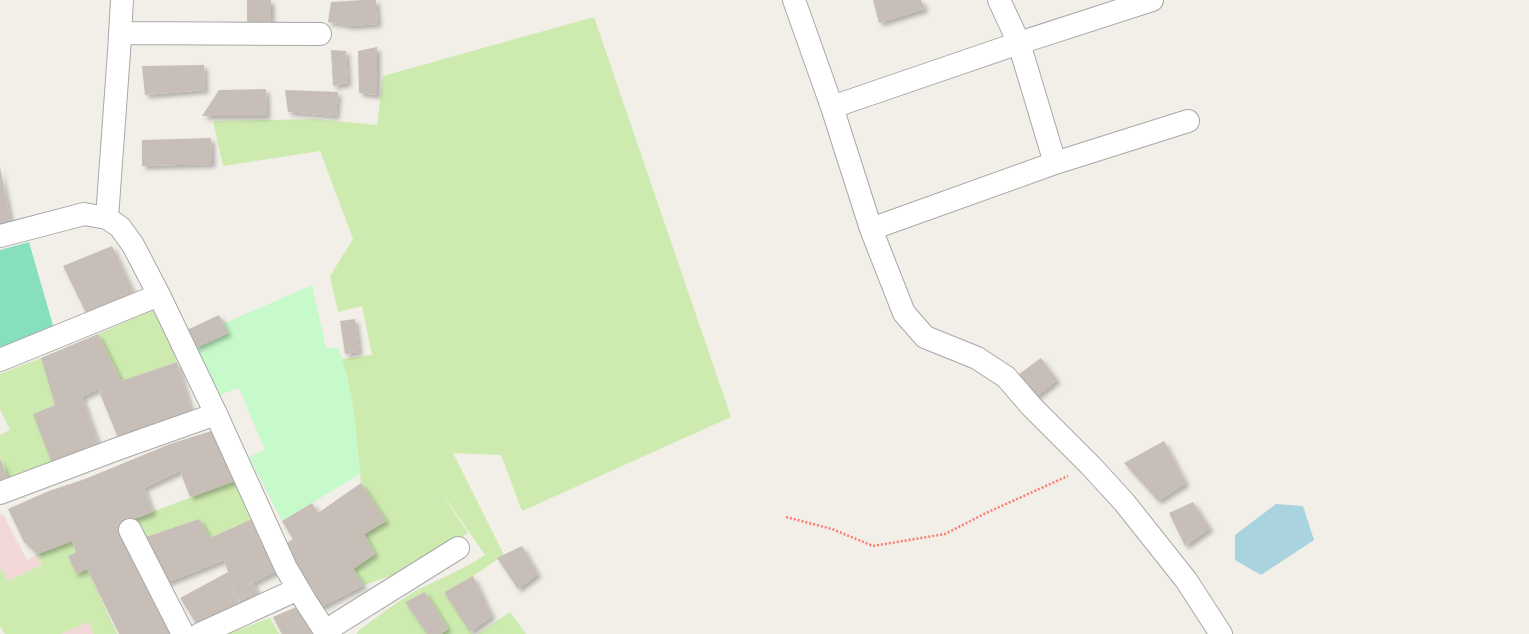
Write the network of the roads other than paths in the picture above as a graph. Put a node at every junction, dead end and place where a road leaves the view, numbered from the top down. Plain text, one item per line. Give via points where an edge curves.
1 (122, 0) edge
2 (794, 0) edge
3 (999, 0) edge
4 (1152, 0) edge
5 (120, 33) junction
6 (320, 34) dead end
7 (1018, 43) junction
8 (832, 107) junction
9 (1188, 121) dead end
10 (1055, 164) junction
11 (107, 218) junction
12 (871, 229) junction
13 (0, 236) edge
14 (159, 296) junction
15 (0, 360) edge
16 (216, 414) junction
17 (0, 493) edge
18 (130, 530) dead end
19 (458, 548) dead end
20 (298, 589) junction
21 (326, 632) edge
22 (182, 634) edge
23 (200, 634) edge
24 (1221, 634) edge

1 - 5 street
2 - 8 street
3 - 7 street
4 - 7 street
5 - 6 street
5 - 11 street
7 - 8 street
7 - 10 street
8 - 12 street
9 - 10 street
10 - 12 street
11 - 13 street via 84,214
11 - 14 street via 120,227 133,245
12 - 24 street via 904,313 925,336 977,358 1006,377 1124,502 1186,580
14 - 15 street
14 - 16 street
16 - 17 street
16 - 20 street
18 - 22 street
19 - 21 street
20 - 21 street
20 - 23 street

